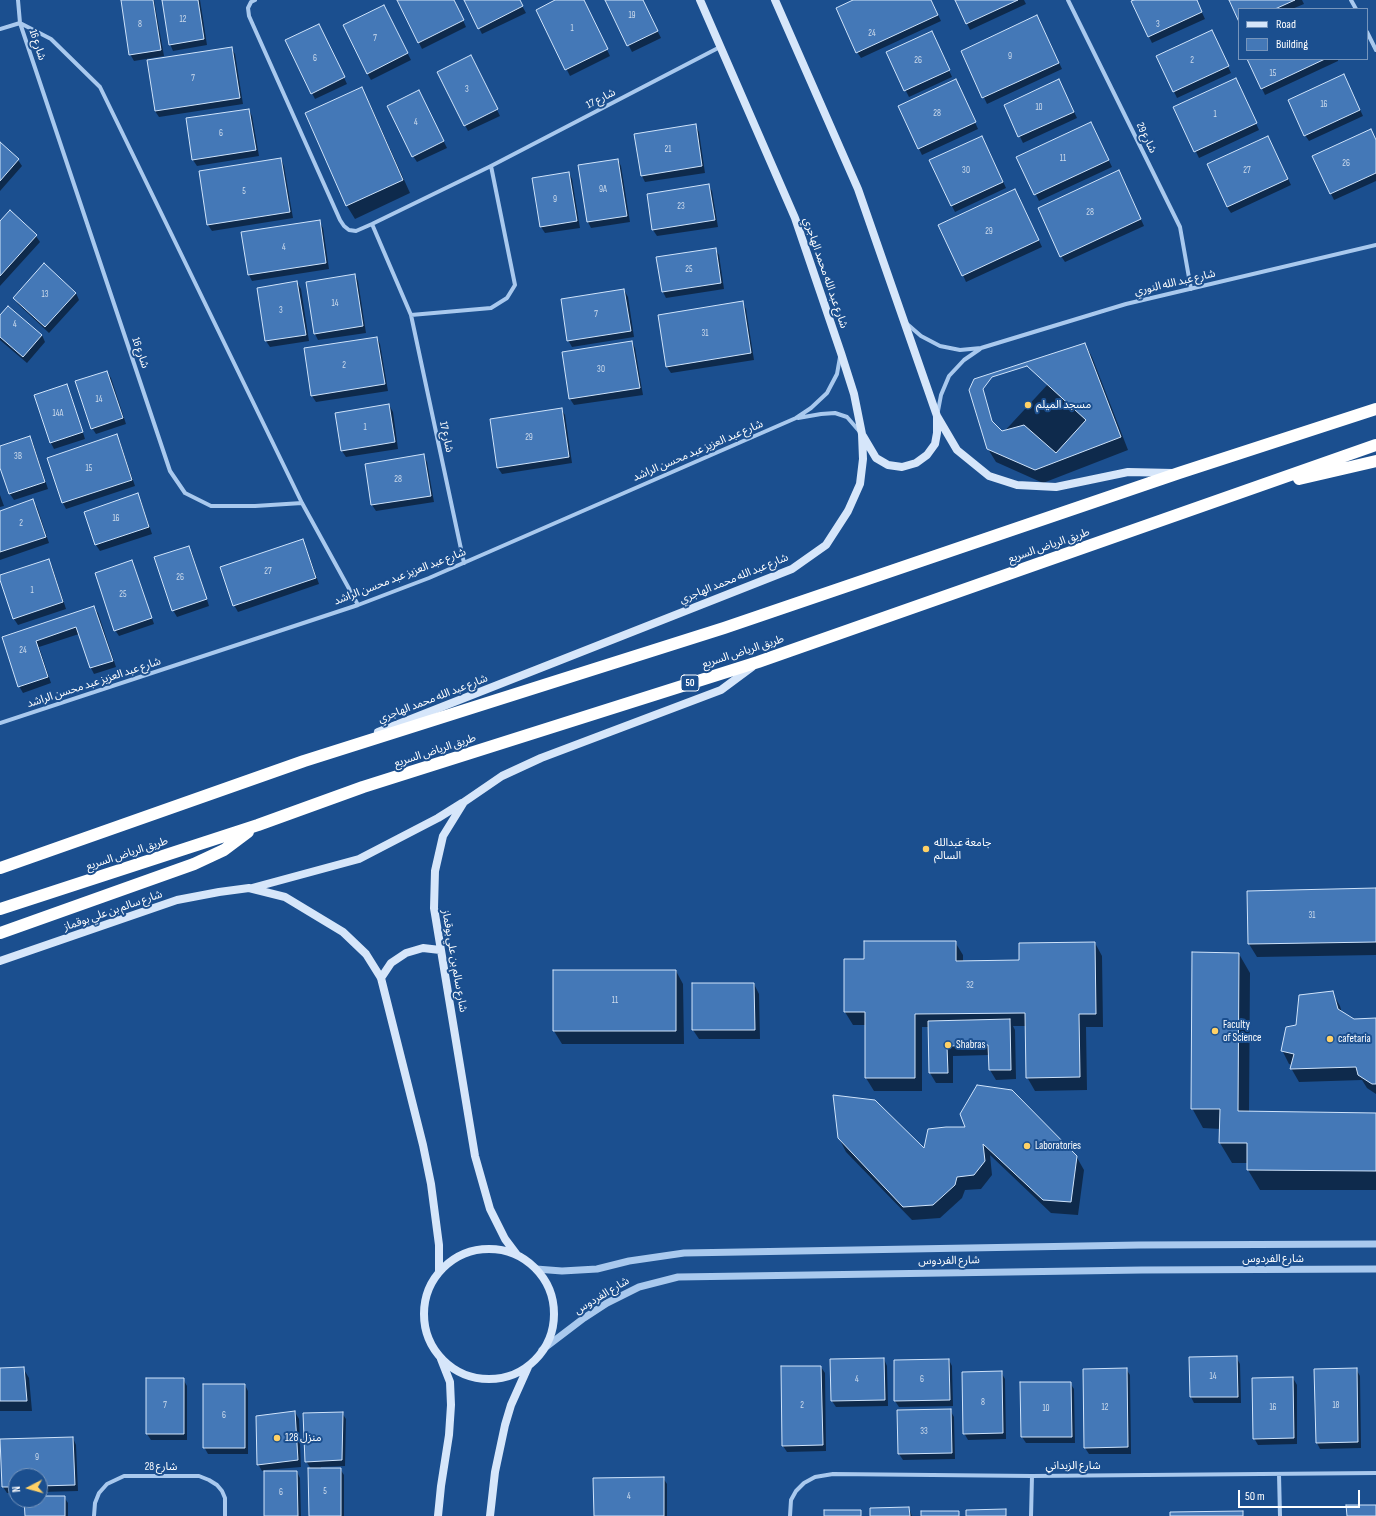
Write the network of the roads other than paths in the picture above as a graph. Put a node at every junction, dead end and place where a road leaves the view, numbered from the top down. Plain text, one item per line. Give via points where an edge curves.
1 (18, 0) edge
2 (255, 0) edge
3 (700, 0) edge
4 (775, 0) edge
5 (1068, 0) edge
6 (20, 22) junction
7 (0, 29) edge
8 (1368, 34) edge
9 (721, 47) junction
10 (1376, 50) edge
11 (490, 166) junction
12 (372, 224) junction
13 (1376, 245) edge
14 (1191, 289) junction
15 (411, 315) junction
16 (905, 322) junction
17 (982, 348) junction
18 (841, 353) junction
19 (1376, 409) edge
20 (937, 416) junction
21 (796, 418) junction
22 (862, 434) junction
23 (1376, 445) edge
24 (1376, 462) edge
25 (1179, 473) junction
26 (1243, 491) junction
27 (302, 503) junction
28 (464, 563) junction
29 (358, 605) junction
30 (758, 662) junction
31 (0, 722) edge
32 (304, 761) junction
33 (464, 802) junction
34 (258, 825) junction
35 (0, 868) edge
36 (249, 888) junction
37 (0, 909) edge
38 (0, 933) edge
39 (440, 950) junction
40 (0, 960) edge
41 (381, 978) junction
42 (1376, 1244) edge
43 (517, 1255) junction
44 (536, 1269) junction
45 (1376, 1269) edge
46 (439, 1272) junction
47 (542, 1350) junction
48 (441, 1358) junction
49 (528, 1366) junction
50 (1376, 1473) edge
51 (1279, 1474) junction
52 (1032, 1476) junction
53 (94, 1516) edge
54 (225, 1516) edge
55 (438, 1516) edge
56 (490, 1516) edge
57 (790, 1516) edge
58 (1031, 1516) edge
59 (1280, 1516) edge

1 - 6 street
2 - 12 street via 248,8 249,16 340,220 349,230 356,231
3 - 9 main road, شارع عبد الله محمد الهاجري
4 - 16 main road via 858,189
5 - 14 street, شارع 29 via 1180,228
6 - 7 street
6 - 27 street, شارع 16 via 51,39 100,88
6 - 27 street, شارع 16 via 170,471 184,493 211,506
8 - 10 street
9 - 11 street, شارع 17
9 - 18 main road, شارع عبد الله محمد الهاجري via 795,218
11 - 12 street, شارع 17
11 - 15 street via 515,285 507,298 491,308
12 - 15 street, شارع 17
13 - 14 street, شارع عبد الله النوري
14 - 17 street, شارع عبد الله النوري via 1126,304
15 - 28 street, شارع 17
16 - 17 street, شارع عبد الله النوري via 921,336 940,346 960,350
16 - 20 main road
17 - 20 street, شارع عبد الله النوري via 964,360 950,376 941,395
18 - 21 street, شارع عبد العزيز عبد محسن الراشد via 837,374 827,393
18 - 22 main road, شارع عبد الله محمد الهاجري via 854,394
19 - 25 highway
20 - 22 main road via 935,444 927,455 916,463 888,465 876,458
20 - 25 main road via 957,450 989,476 1017,486 1056,487 1128,472
21 - 22 street, شارع عبد العزيز عبد محسن الراشد via 836,413 846,417
21 - 28 street, شارع عبد العزيز عبد محسن الراشد
22 - 32 main road, شارع عبد الله محمد الهاجري via 860,484 848,511 826,545 792,569
23 - 26 highway, طريق الرياض السريع / 50
24 - 26 highway
25 - 32 highway via 724,628
26 - 30 highway, طريق الرياض السريع / 50
27 - 29 street, شارع 16
28 - 29 street, شارع عبد العزيز عبد محسن الراشد
29 - 31 street, شارع عبد العزيز عبد محسن الراشد
30 - 33 main road, شارع سالم بن علي بوقماز via 721,690 541,758 502,776
30 - 34 highway, طريق الرياض السريع / 50 via 363,787
32 - 35 highway
33 - 36 main road via 359,859
33 - 39 main road, شارع سالم بن علي بوقماز via 443,836 435,871 434,908
34 - 37 highway, طريق الرياض السريع / 50
34 - 38 highway via 224,850 194,864
36 - 40 main road, شارع سالم بن علي بوقماز via 177,900
36 - 41 main road, شارع سالم بن علي بوقماز via 285,897 343,932 366,954
39 - 41 main road via 423,948 406,953 391,963
39 - 43 main road, شارع سالم بن علي بوقماز via 477,1162 490,1209 505,1239
41 - 46 main road, شارع سالم بن علي بوقماز via 431,1184 439,1245
42 - 44 street, شارع الفردوس via 1123,1245 684,1253 629,1261 597,1269
43 - 44 main road
43 - 46 main road via 489,1248 475,1250 461,1254
44 - 47 main road via 544,1280 553,1308 553,1323
45 - 47 street, شارع الفردوس via 678,1277 639,1287 607,1303
46 - 48 main road via 427,1292 424,1313 426,1333
47 - 49 main road
48 - 49 main road via 460,1372 483,1379 507,1376
48 - 55 main road via 450,1382 451,1405
49 - 56 main road via 505,1424 495,1472
50 - 51 street, شارع الزبداني
51 - 52 street, شارع الزبداني
51 - 59 street
52 - 57 street, شارع الزبداني via 826,1475 804,1483 793,1496
52 - 58 street
53 - 54 street, شارع 28 via 95,1504 100,1493 108,1484 124,1476 199,1476 217,1485 222,1491 225,1498

